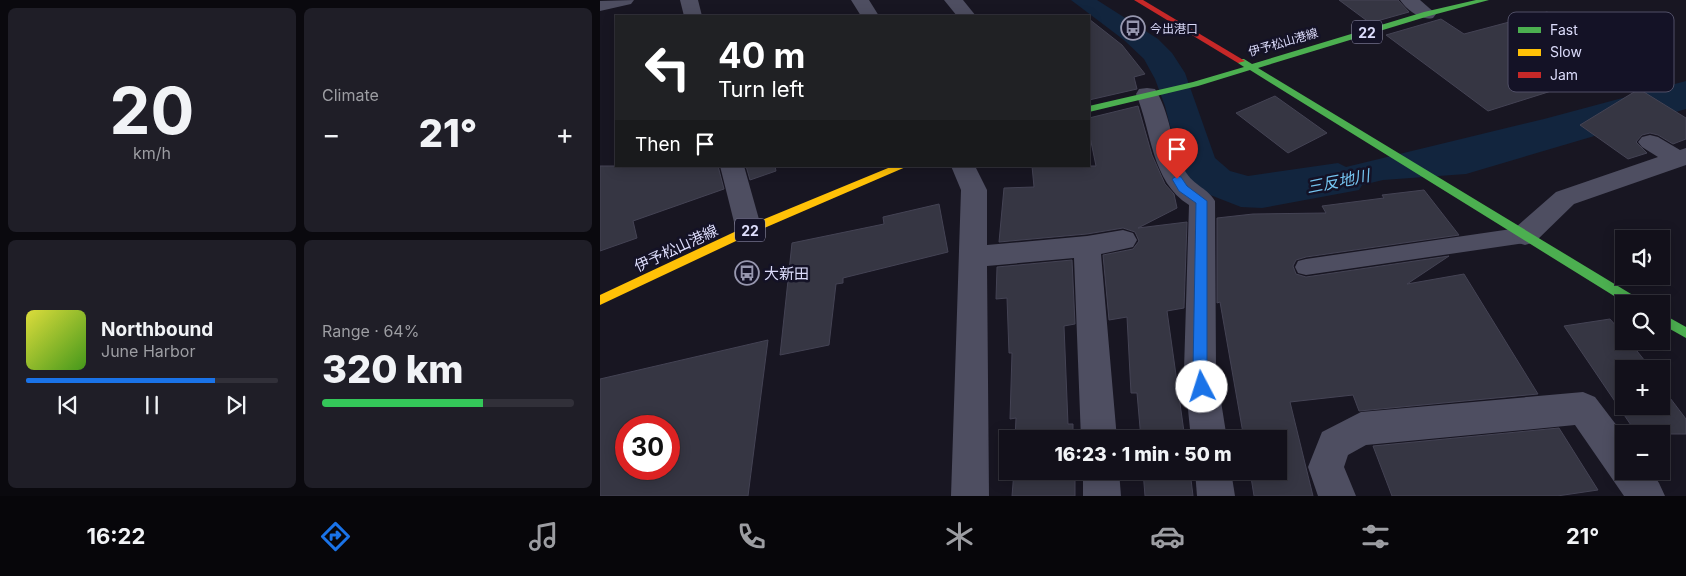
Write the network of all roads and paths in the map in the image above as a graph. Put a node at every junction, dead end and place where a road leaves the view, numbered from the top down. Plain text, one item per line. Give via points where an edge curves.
1 (625, 0) edge
2 (689, 0) edge
3 (860, 0) edge
4 (953, 0) edge
5 (1138, 0) edge
6 (1409, 0) edge
7 (1485, 0) edge
8 (600, 6) edge
9 (1427, 14) junction
10 (694, 15) edge
11 (869, 15) edge
12 (966, 15) edge
13 (1250, 66) junction
14 (1151, 93) junction
15 (1090, 109) edge
16 (1650, 142) dead end
17 (1682, 158) edge
18 (732, 167) edge
19 (901, 167) edge
20 (962, 167) edge
21 (749, 230) junction
22 (1525, 236) junction
23 (1123, 240) dead end
24 (1087, 246) junction
25 (973, 257) junction
26 (1306, 267) dead end
27 (1623, 295) edge
28 (600, 300) edge
29 (1670, 323) edge
30 (1686, 333) edge
31 (1098, 430) edge
32 (1208, 430) edge
33 (1615, 452) edge
34 (1101, 480) edge
35 (1214, 480) edge
36 (1634, 480) edge
37 (970, 496) edge
38 (1102, 496) edge
39 (1216, 496) edge
40 (1337, 496) edge
41 (1646, 496) edge

1 - 8 street
2 - 10 street
3 - 11 street
4 - 12 street
5 - 13 main road
6 - 9 street
7 - 9 main road, 伊予松山港線 / 22
9 - 13 main road, 伊予松山港線 / 22
13 - 14 main road, 伊予松山港線 / 22 via 1195,84
13 - 22 main road
14 - 15 main road, 伊予松山港線 / 22
14 - 32 street via 1172,170 1183,188 1202,201 1200,370
16 - 17 street
17 - 22 street via 1565,198
18 - 21 street
19 - 21 main road, 伊予松山港線 / 22
20 - 25 street via 974,190
21 - 28 main road, 伊予松山港線 / 22
22 - 26 lane
22 - 27 main road
23 - 24 street
24 - 25 street
24 - 31 street
25 - 37 street
29 - 30 main road
33 - 40 street via 1583,408 1360,429 1334,444 1326,467
34 - 38 street
35 - 39 street
36 - 41 street

